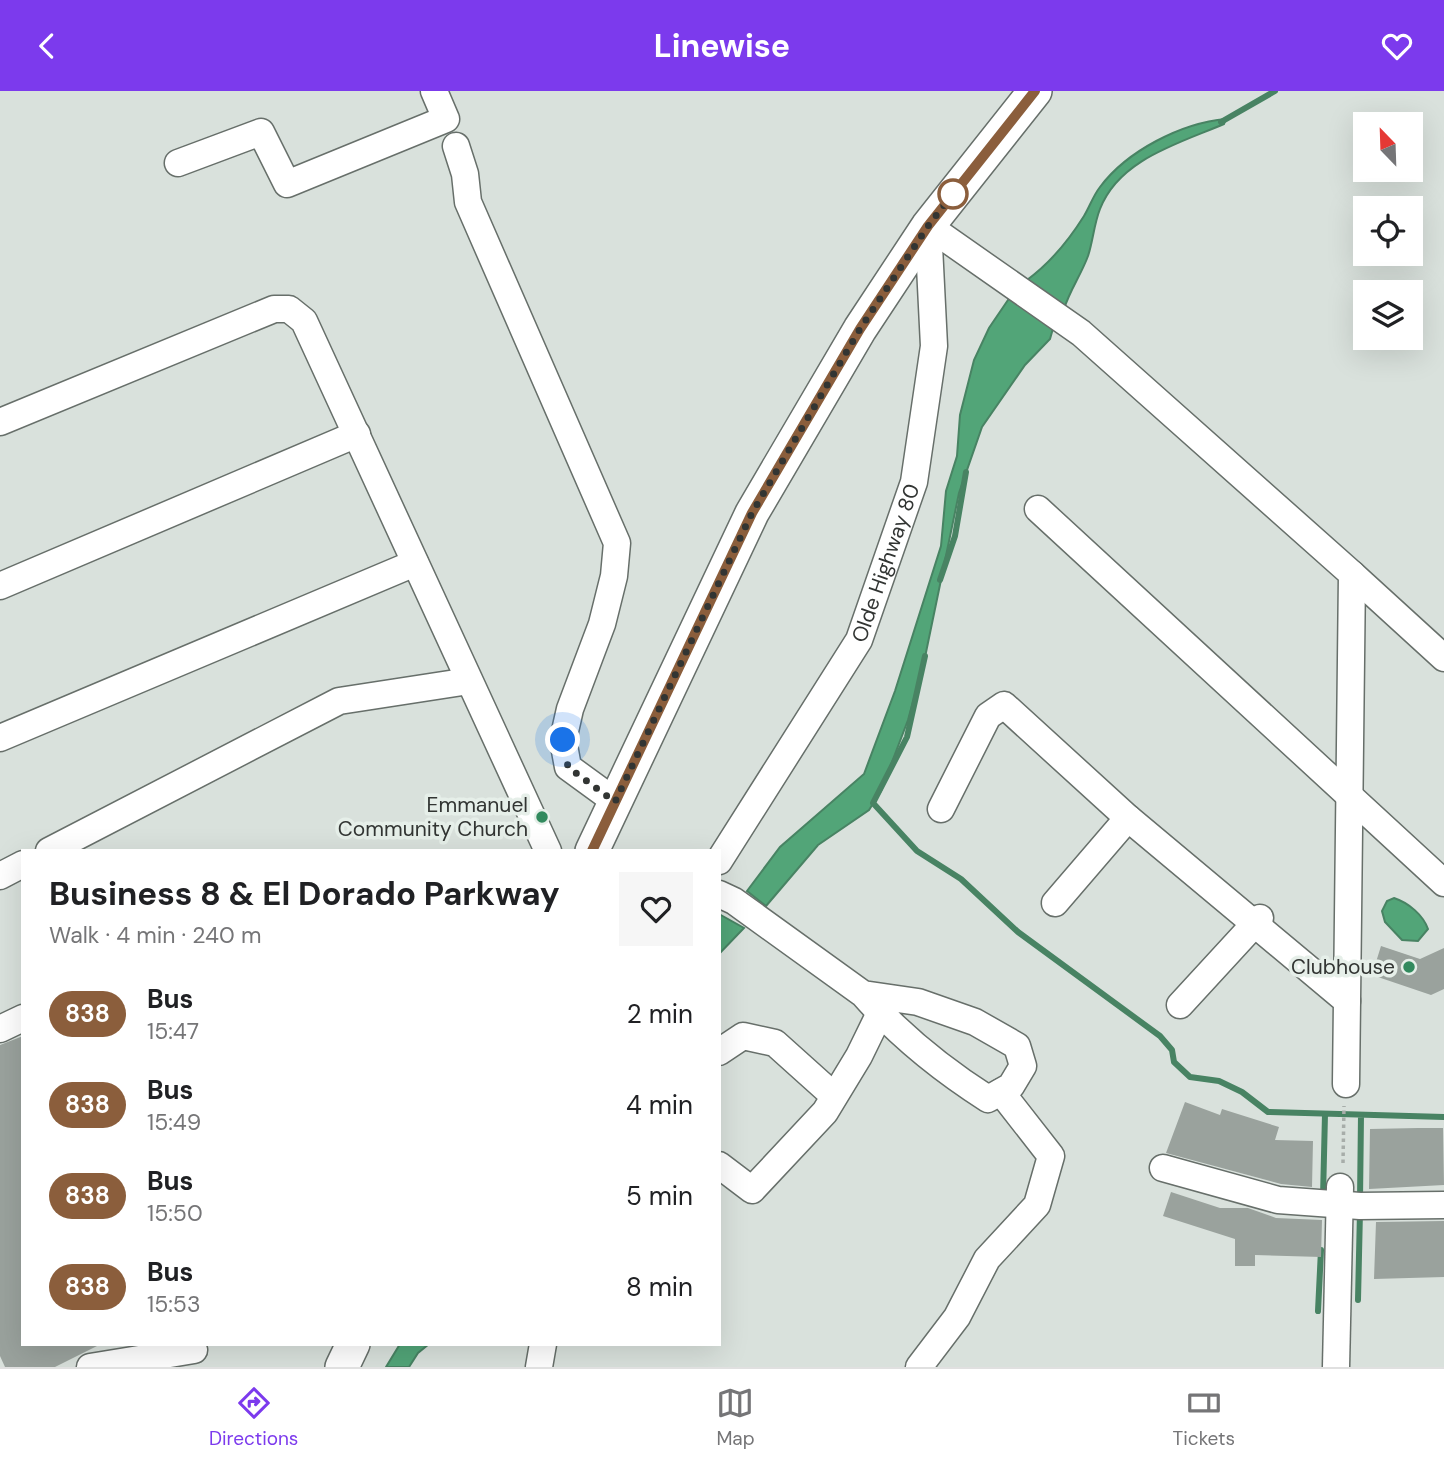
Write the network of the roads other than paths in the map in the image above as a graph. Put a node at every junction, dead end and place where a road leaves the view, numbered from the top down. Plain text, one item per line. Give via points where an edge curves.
1 (434, 91) edge
2 (1035, 91) edge
3 (456, 146) dead end
4 (178, 163) dead end
5 (928, 226) junction
6 (0, 422) edge
7 (358, 434) junction
8 (1038, 509) dead end
9 (415, 563) junction
10 (1352, 574) junction
11 (0, 586) edge
12 (1444, 658) edge
13 (469, 681) junction
14 (0, 738) edge
15 (1349, 798) junction
16 (615, 802) junction
17 (942, 809) dead end
18 (1128, 818) junction
19 (54, 849) edge
20 (547, 849) edge
21 (593, 849) edge
22 (721, 858) edge
23 (21, 865) edge
24 (0, 876) edge
25 (1444, 883) edge
26 (1055, 903) dead end
27 (736, 904) edge
28 (1257, 922) junction
29 (1347, 1001) junction
30 (872, 1004) junction
31 (1180, 1005) dead end
32 (21, 1019) edge
33 (0, 1029) edge
34 (721, 1051) edge
35 (1345, 1090) road end
36 (1001, 1092) junction
37 (834, 1097) junction
38 (721, 1167) edge
39 (1163, 1168) dead end
40 (1341, 1184) junction
41 (1444, 1205) edge
42 (352, 1346) edge
43 (543, 1346) edge
44 (196, 1354) edge
45 (90, 1367) edge
46 (342, 1367) edge
47 (539, 1367) edge
48 (919, 1367) edge
49 (1336, 1367) edge

1 - 4 street via 446,119 287,184 261,132
2 - 5 main road
3 - 16 street via 468,202 617,543 603,624 563,740 568,767
5 - 10 street via 1086,337
5 - 16 main road via 860,329 752,513
5 - 22 street, Olde Highway 80 via 934,346 914,482 859,640
6 - 7 street via 274,309 289,309 304,321
7 - 9 street
7 - 11 street
8 - 15 street
9 - 13 street
9 - 14 street
10 - 12 street
10 - 15 street
13 - 19 street via 339,701
13 - 20 street
15 - 25 street
15 - 29 street
16 - 21 main road
17 - 18 street via 988,716 1004,705
18 - 26 street
18 - 28 street
23 - 24 street
27 - 30 street
28 - 29 street
28 - 31 street
29 - 35 street
30 - 36 street via 897,1032 955,1078 988,1098
30 - 36 street via 918,1002 975,1023 1017,1046 1023,1066 1012,1086
30 - 37 street
32 - 33 street
34 - 37 street via 743,1036 775,1043
36 - 48 street via 1051,1156 1037,1205 987,1259 957,1317
37 - 38 street via 752,1190
39 - 40 street via 1278,1201
40 - 41 street
40 - 49 street
42 - 46 main road
43 - 47 street
44 - 45 street

